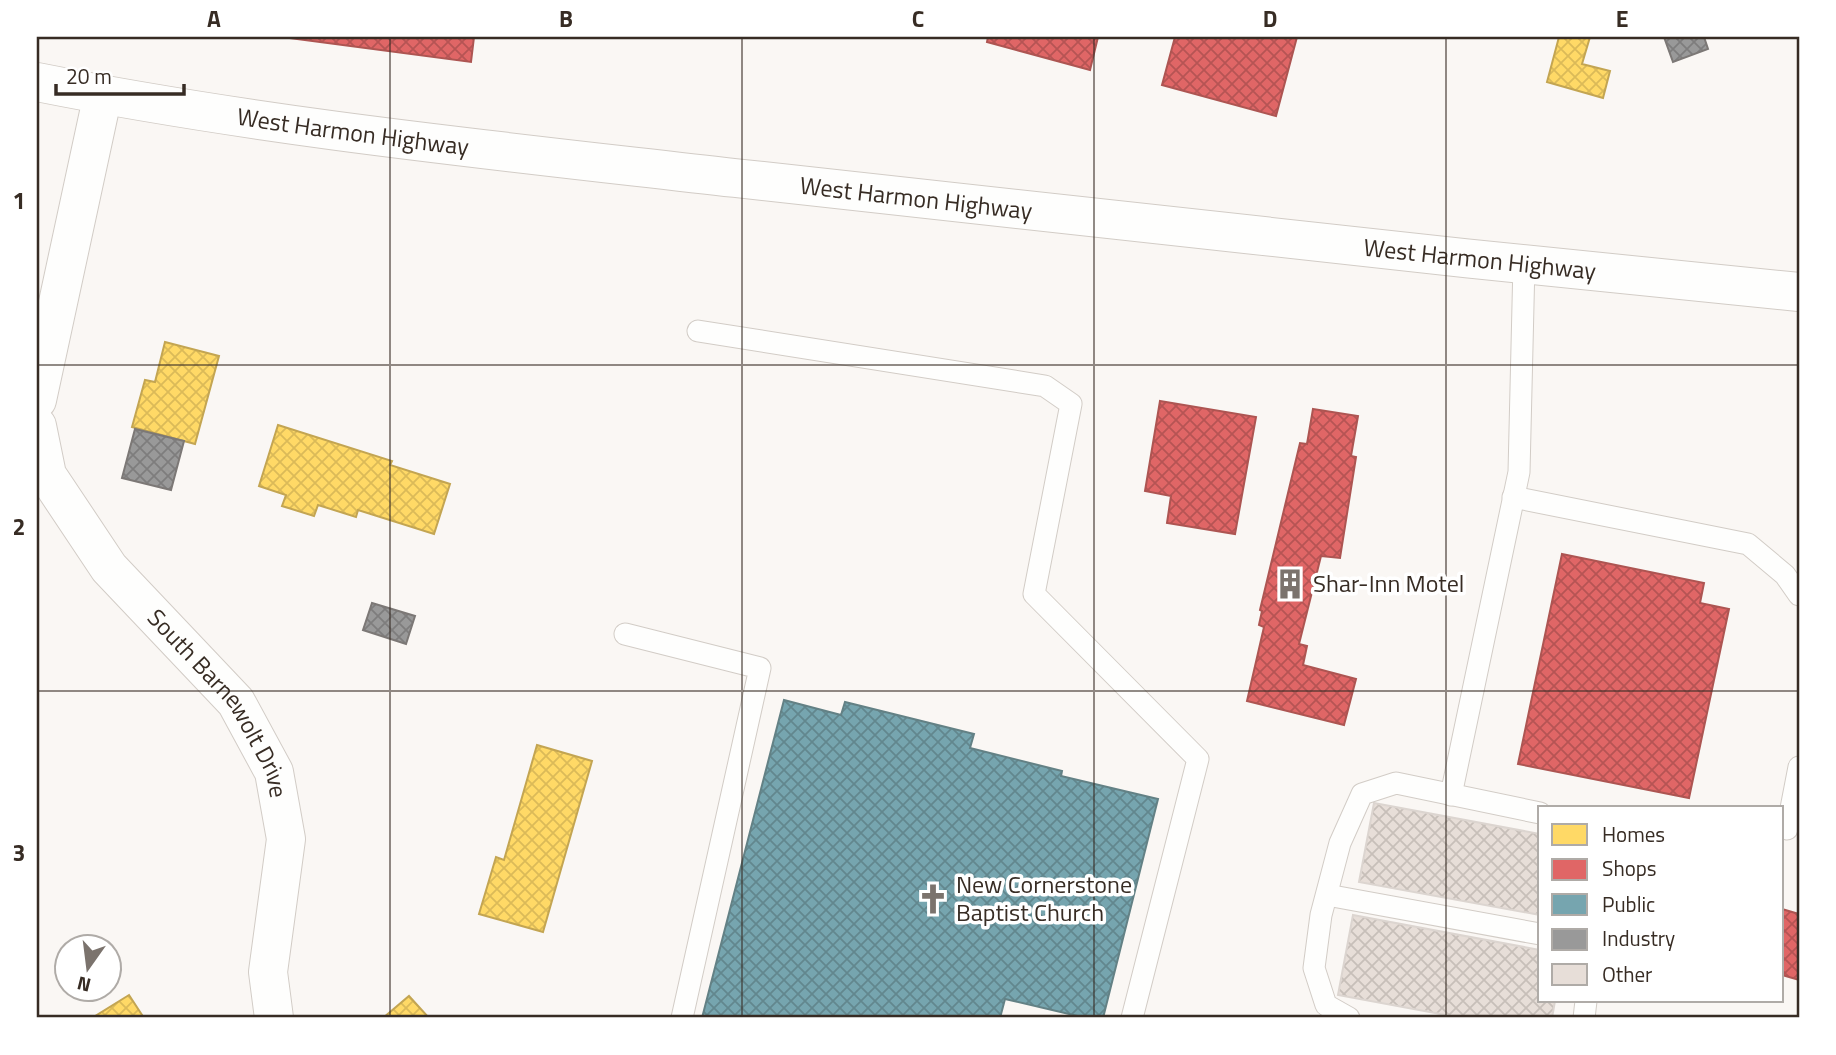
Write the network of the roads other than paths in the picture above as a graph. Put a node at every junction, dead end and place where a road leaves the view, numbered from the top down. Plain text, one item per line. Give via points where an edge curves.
1 (37, 82) edge
2 (103, 94) junction
3 (1524, 263) junction
4 (1799, 292) edge
5 (698, 331) dead end
6 (37, 400) edge
7 (37, 426) edge
8 (1513, 498) junction
9 (1799, 595) edge
10 (625, 634) dead end
11 (1799, 767) edge
12 (1451, 795) junction
13 (1538, 813) edge
14 (1787, 829) dead end
15 (1327, 895) junction
16 (1538, 934) edge
17 (274, 1018) edge
18 (682, 1018) edge
19 (1132, 1018) edge
20 (1349, 1018) edge

1 - 2 main road, West Harmon Highway
2 - 3 main road, West Harmon Highway via 316,130
2 - 6 main road
3 - 4 main road, West Harmon Highway
3 - 8 lane via 1519,472
5 - 19 lane via 1045,386 1071,404 1034,594 1198,760
7 - 17 main road, South Barnewolt Drive via 47,475 109,568 236,702 274,772 286,839 268,972
8 - 9 lane via 1748,544 1785,575
8 - 12 lane
10 - 18 lane via 760,668
11 - 14 lane
12 - 13 lane
12 - 15 lane via 1396,783 1362,794 1340,843
15 - 16 lane
15 - 20 lane via 1314,968 1326,1005

